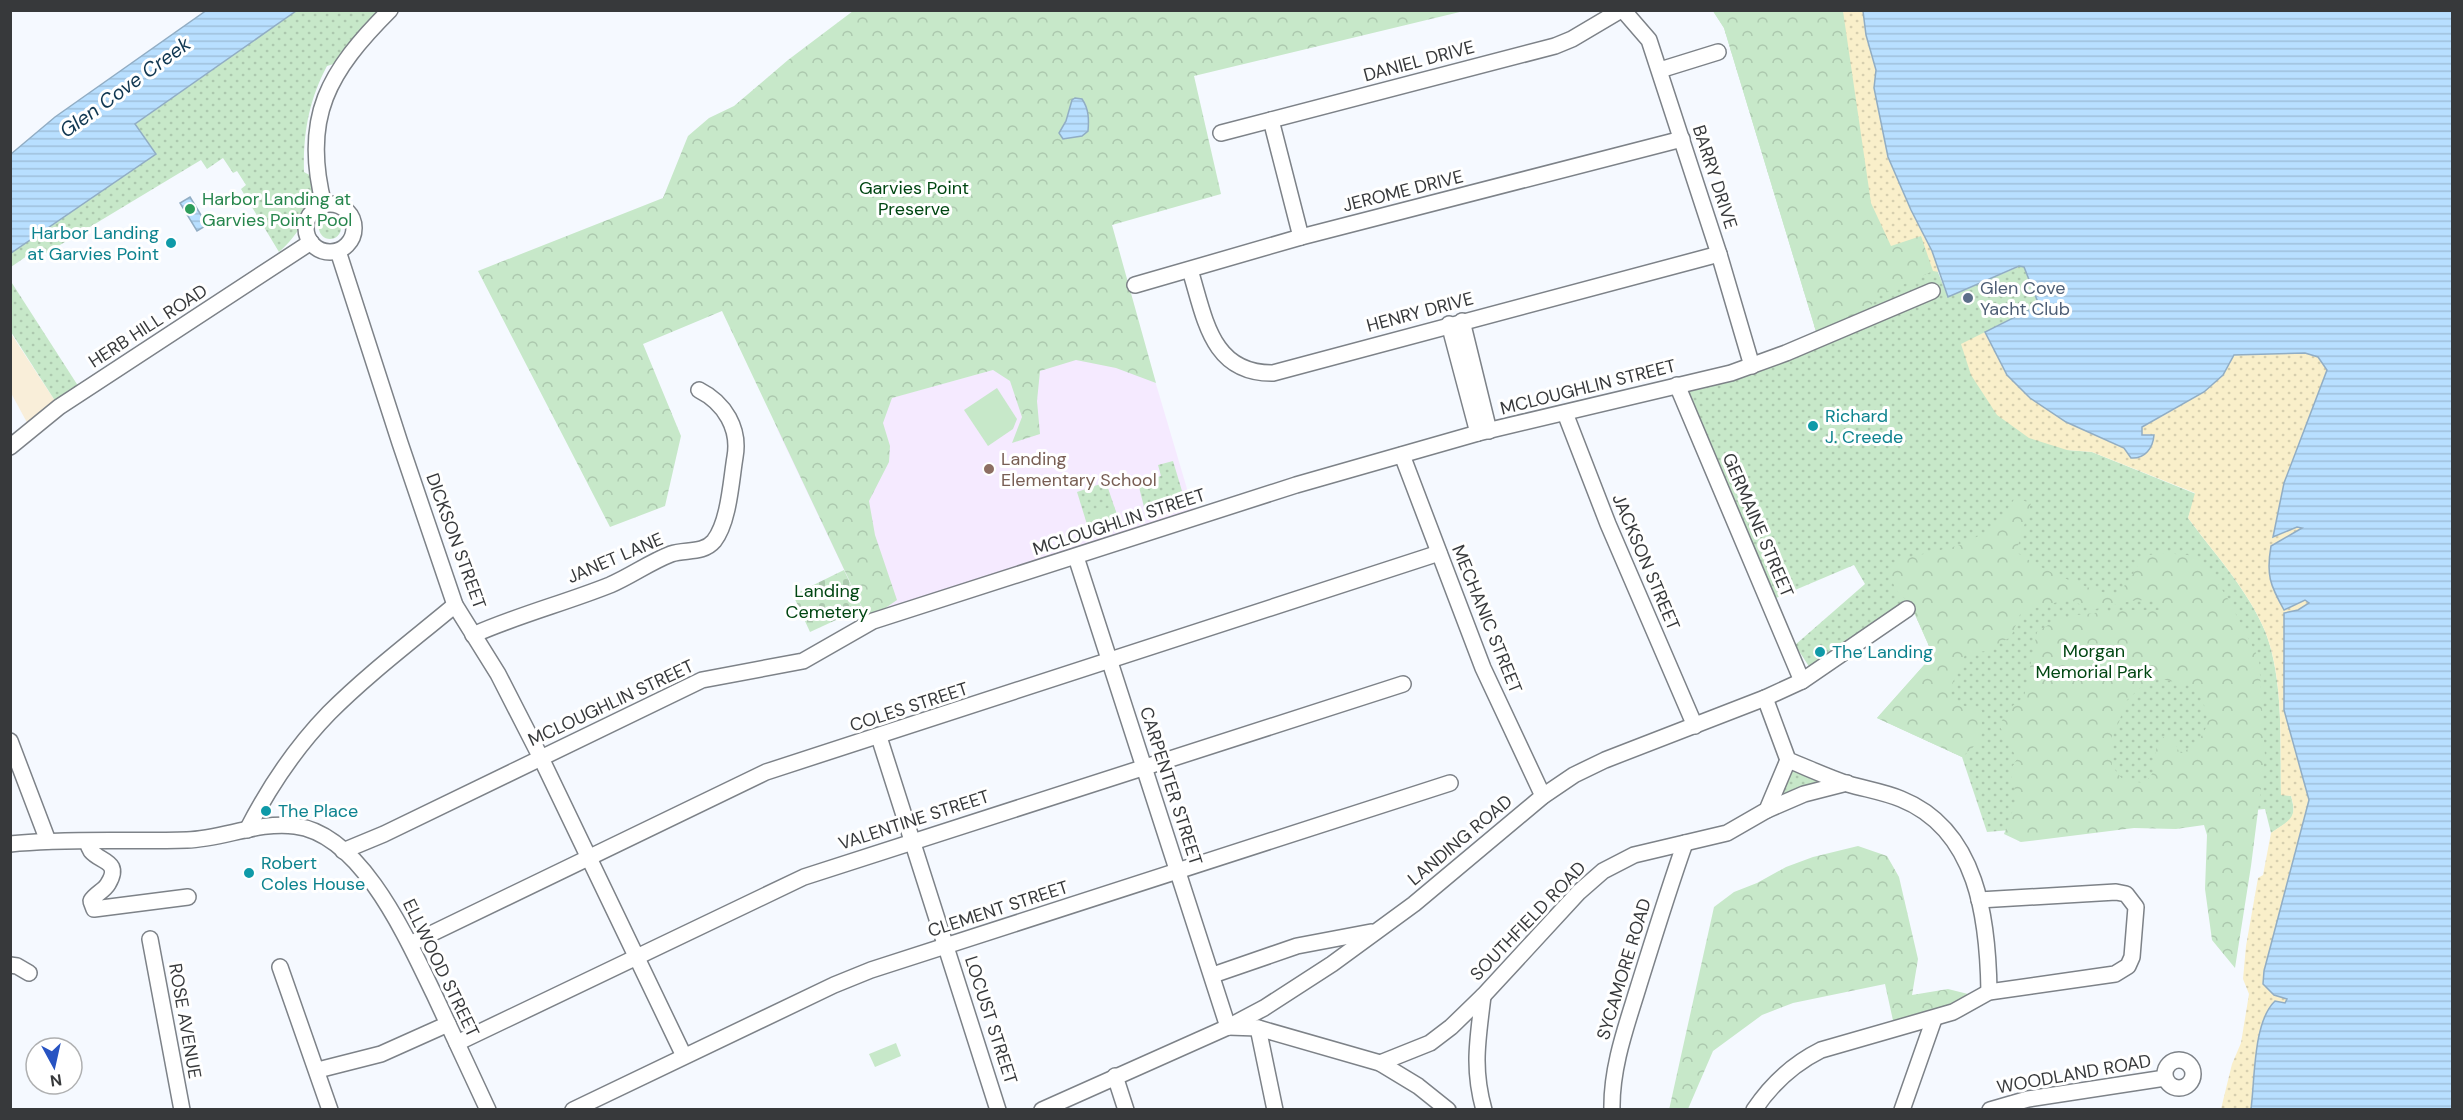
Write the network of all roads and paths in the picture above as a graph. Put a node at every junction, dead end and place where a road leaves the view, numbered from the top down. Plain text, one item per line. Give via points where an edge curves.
1 (390, 10) edge
2 (1622, 10) edge
3 (1718, 52) dead end
4 (1660, 70) junction
5 (1271, 120) junction
6 (1221, 133) dead end
7 (1682, 139) junction
8 (324, 205) junction
9 (1301, 237) junction
10 (311, 242) junction
11 (338, 251) junction
12 (1719, 254) junction
13 (1190, 270) junction
14 (1135, 285) dead end
15 (1932, 291) dead end
16 (1456, 323) junction
17 (1752, 366) junction
18 (1677, 385) junction
19 (699, 390) dead end
20 (1565, 413) junction
21 (1484, 432) junction
22 (10, 447) edge
23 (1402, 455) junction
24 (1439, 553) junction
25 (1076, 556) junction
26 (455, 605) junction
27 (1906, 609) dead end
28 (473, 635) junction
29 (1110, 662) junction
30 (1802, 681) junction
31 (1403, 684) dead end
32 (1765, 698) junction
33 (1695, 726) junction
34 (879, 736) junction
35 (10, 741) edge
36 (541, 758) junction
37 (1788, 760) junction
38 (1144, 767) junction
39 (1450, 783) dead end
40 (1847, 783) junction
41 (1543, 796) junction
42 (1767, 810) junction
43 (247, 830) junction
44 (48, 841) junction
45 (87, 842) junction
46 (913, 842) junction
47 (1685, 843) junction
48 (10, 844) edge
49 (344, 851) junction
50 (589, 857) junction
51 (1178, 872) junction
52 (188, 897) dead end
53 (1979, 900) junction
54 (1378, 931) junction
55 (150, 939) dead end
56 (410, 944) junction
57 (947, 946) junction
58 (636, 957) junction
59 (10, 965) edge
60 (280, 967) dead end
61 (29, 973) dead end
62 (1213, 975) junction
63 (1989, 992) junction
64 (1483, 996) junction
65 (1934, 1019) junction
66 (448, 1024) junction
67 (1228, 1027) junction
68 (1258, 1028) junction
69 (457, 1042) junction
70 (684, 1056) junction
71 (1380, 1063) junction
72 (318, 1070) junction
73 (1115, 1076) junction
74 (2165, 1078) dead end
75 (1756, 1108) edge
76 (182, 1110) edge
77 (330, 1110) edge
78 (488, 1110) edge
79 (573, 1110) edge
80 (998, 1110) edge
81 (1042, 1110) edge
82 (1126, 1110) edge
83 (1275, 1110) edge
84 (1448, 1110) edge
85 (1484, 1110) edge
86 (1612, 1110) edge
87 (1902, 1110) edge
88 (1990, 1110) edge

1 - 8 street via 348,55 321,109 316,142
2 - 4 street, BARRY DRIVE via 1649,40
2 - 5 street, DANIEL DRIVE via 1555,46
3 - 4 street
4 - 7 street, BARRY DRIVE
5 - 6 street, DANIEL DRIVE
5 - 9 street
7 - 9 street, JEROME DRIVE
7 - 12 street, BARRY DRIVE
8 - 10 street via 308,219
8 - 11 street via 340,206 354,225 351,241
9 - 13 street, JEROME DRIVE
10 - 11 street via 324,251
10 - 22 street, HERB HILL ROAD via 58,407
11 - 26 street, DICKSON STREET
12 - 16 street, HENRY DRIVE
12 - 17 street, BARRY DRIVE
13 - 14 street, JEROME DRIVE
13 - 16 street, HENRY DRIVE via 1215,343 1235,364 1260,373 1273,373
15 - 17 street, MCLOUGHLIN STREET
16 - 21 street
17 - 18 street, MCLOUGHLIN STREET
18 - 20 street, MCLOUGHLIN STREET
18 - 30 street, GERMAINE STREET
19 - 28 street, JANET LANE via 719,404 736,440 724,517 714,541 701,550 674,553 609,585
20 - 21 street, MCLOUGHLIN STREET
20 - 33 street, JACKSON STREET
21 - 23 street, MCLOUGHLIN STREET
23 - 24 street, MECHANIC STREET
23 - 25 street, MCLOUGHLIN STREET
24 - 29 street, COLES STREET
24 - 41 street, MECHANIC STREET via 1483,668
25 - 29 street, CARPENTER STREET
25 - 36 street, MCLOUGHLIN STREET via 873,621 803,661 702,680
26 - 28 street, DICKSON STREET
26 - 43 street via 328,714 282,774
27 - 30 street, LANDING ROAD
28 - 36 street, DICKSON STREET via 498,674
29 - 34 street, COLES STREET
29 - 38 street, CARPENTER STREET
30 - 32 street, LANDING ROAD
31 - 38 street, VALENTINE STREET
32 - 33 street, LANDING ROAD
32 - 37 street
33 - 41 street, LANDING ROAD via 1605,760
34 - 46 street, LOCUST STREET
34 - 50 street, COLES STREET via 749,779
35 - 44 street
36 - 49 street, MCLOUGHLIN STREET
36 - 50 street, DICKSON STREET
37 - 40 street
37 - 42 street
38 - 46 street, VALENTINE STREET
38 - 51 street, CARPENTER STREET
39 - 51 street, CLEMENT STREET
40 - 42 street, SOUTHFIELD ROAD via 1804,794
40 - 53 street via 1901,799 1939,824 1966,859
41 - 54 street, LANDING ROAD
42 - 47 street, SOUTHFIELD ROAD via 1727,833
43 - 45 street via 190,840
43 - 49 street, ELLWOOD STREET via 274,825 311,829
44 - 45 street
44 - 48 street
45 - 52 street via 91,852 105,859 112,873 107,886 91,901 94,909
46 - 57 street, LOCUST STREET
46 - 58 street, VALENTINE STREET via 804,877
47 - 64 street, SOUTHFIELD ROAD via 1634,855 1603,871
47 - 86 street, SYCAMORE ROAD via 1620,1046
49 - 56 street, ELLWOOD STREET via 383,896
50 - 56 street, COLES STREET
50 - 58 street, DICKSON STREET
51 - 57 street, CLEMENT STREET
51 - 62 street, CARPENTER STREET
53 - 63 street via 1989,954
53 - 63 street via 2116,892 2129,895 2136,907 2132,957 2120,972
54 - 62 street via 1297,946
54 - 67 street, LANDING ROAD via 1274,1002
55 - 76 street, ROSE AVENUE
56 - 66 street, ELLWOOD STREET
57 - 70 street, CLEMENT STREET via 834,985
57 - 80 street, LOCUST STREET
58 - 69 street, VALENTINE STREET
58 - 70 street, DICKSON STREET
59 - 61 street
60 - 72 street
62 - 67 street, CARPENTER STREET
63 - 65 street
64 - 71 street, SOUTHFIELD ROAD via 1430,1043
64 - 85 street via 1476,1072
65 - 75 street via 1821,1050 1803,1059 1780,1077
65 - 87 street
66 - 69 street, ELLWOOD STREET
66 - 72 street via 381,1054
67 - 68 street
67 - 73 street, LANDING ROAD
68 - 71 street
68 - 83 street
69 - 78 street, ELLWOOD STREET
70 - 79 street, CLEMENT STREET
71 - 84 street
72 - 77 street
73 - 81 street, LANDING ROAD
73 - 82 street
74 - 88 street, WOODLAND ROAD via 2028,1098

